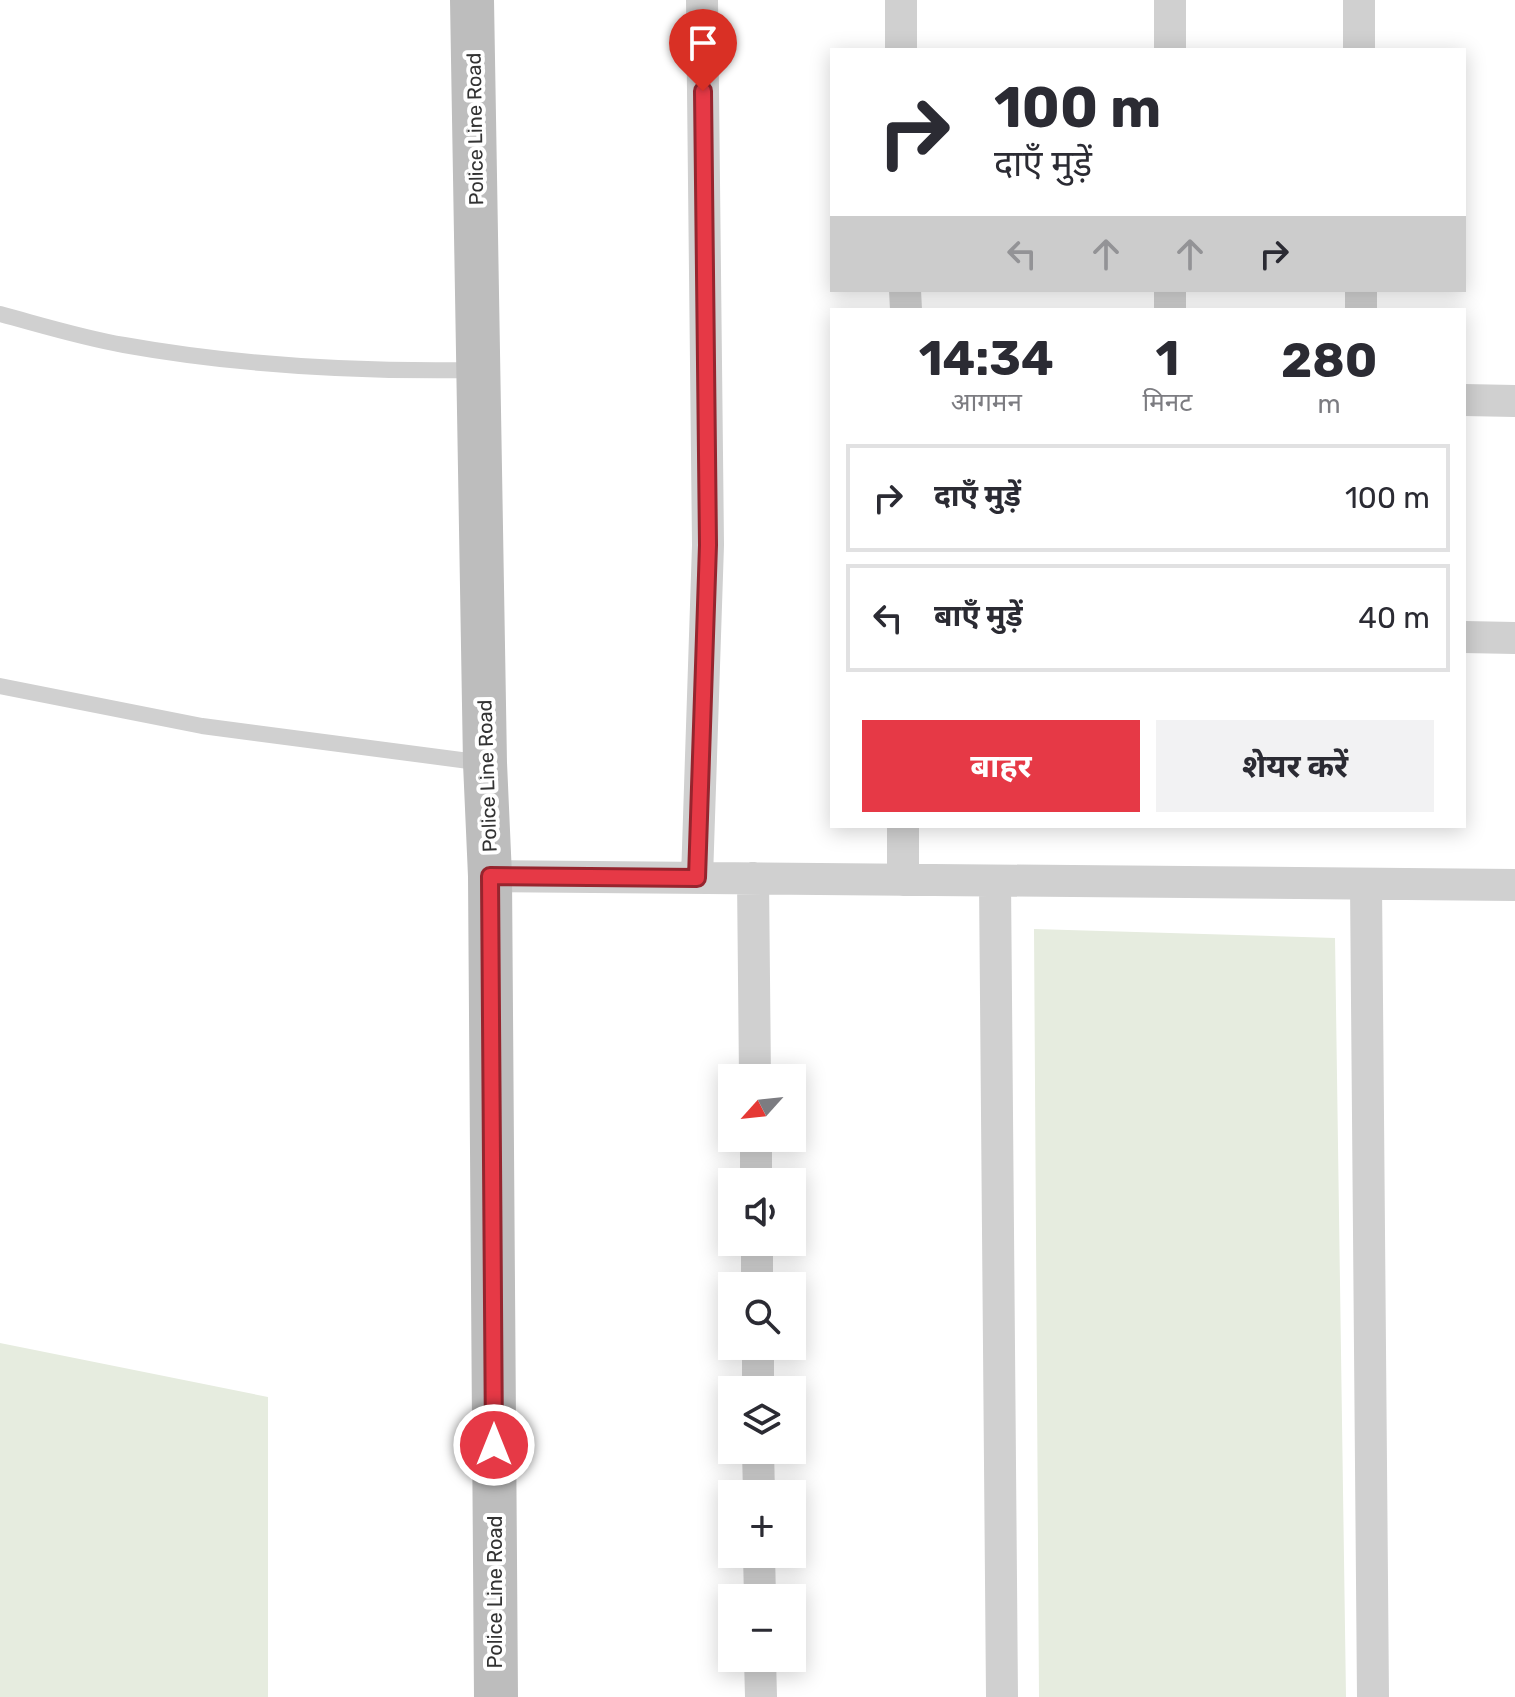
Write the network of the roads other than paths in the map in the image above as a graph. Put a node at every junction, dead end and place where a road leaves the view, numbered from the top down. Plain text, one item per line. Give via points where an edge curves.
1 (472, 0) edge
2 (702, 0) edge
3 (901, 0) edge
4 (1170, 0) edge
5 (1359, 0) edge
6 (901, 48) edge
7 (1170, 48) edge
8 (1359, 48) edge
9 (0, 314) edge
10 (479, 370) junction
11 (1466, 400) edge
12 (1515, 401) edge
13 (1466, 637) edge
14 (1515, 638) edge
15 (0, 686) edge
16 (485, 763) junction
17 (903, 828) edge
18 (490, 876) junction
19 (697, 878) junction
20 (753, 878) junction
21 (903, 880) junction
22 (995, 881) junction
23 (1366, 884) junction
24 (1515, 885) edge
25 (755, 1064) edge
26 (760, 1672) edge
27 (496, 1697) edge
28 (761, 1697) edge
29 (1002, 1697) edge
30 (1373, 1697) edge

1 - 10 main road, Police Line Road
2 - 19 street via 708,545
3 - 6 street
4 - 7 street
5 - 8 street
9 - 10 lane via 123,345 290,367
10 - 16 main road, Police Line Road
11 - 12 street
13 - 14 street
15 - 16 lane via 202,726
16 - 18 main road, Police Line Road
17 - 21 street
18 - 19 street
18 - 27 main road, Police Line Road
19 - 20 street
20 - 21 street
20 - 25 street
21 - 22 street
22 - 23 street
22 - 29 street
23 - 24 street
23 - 30 street
26 - 28 street

